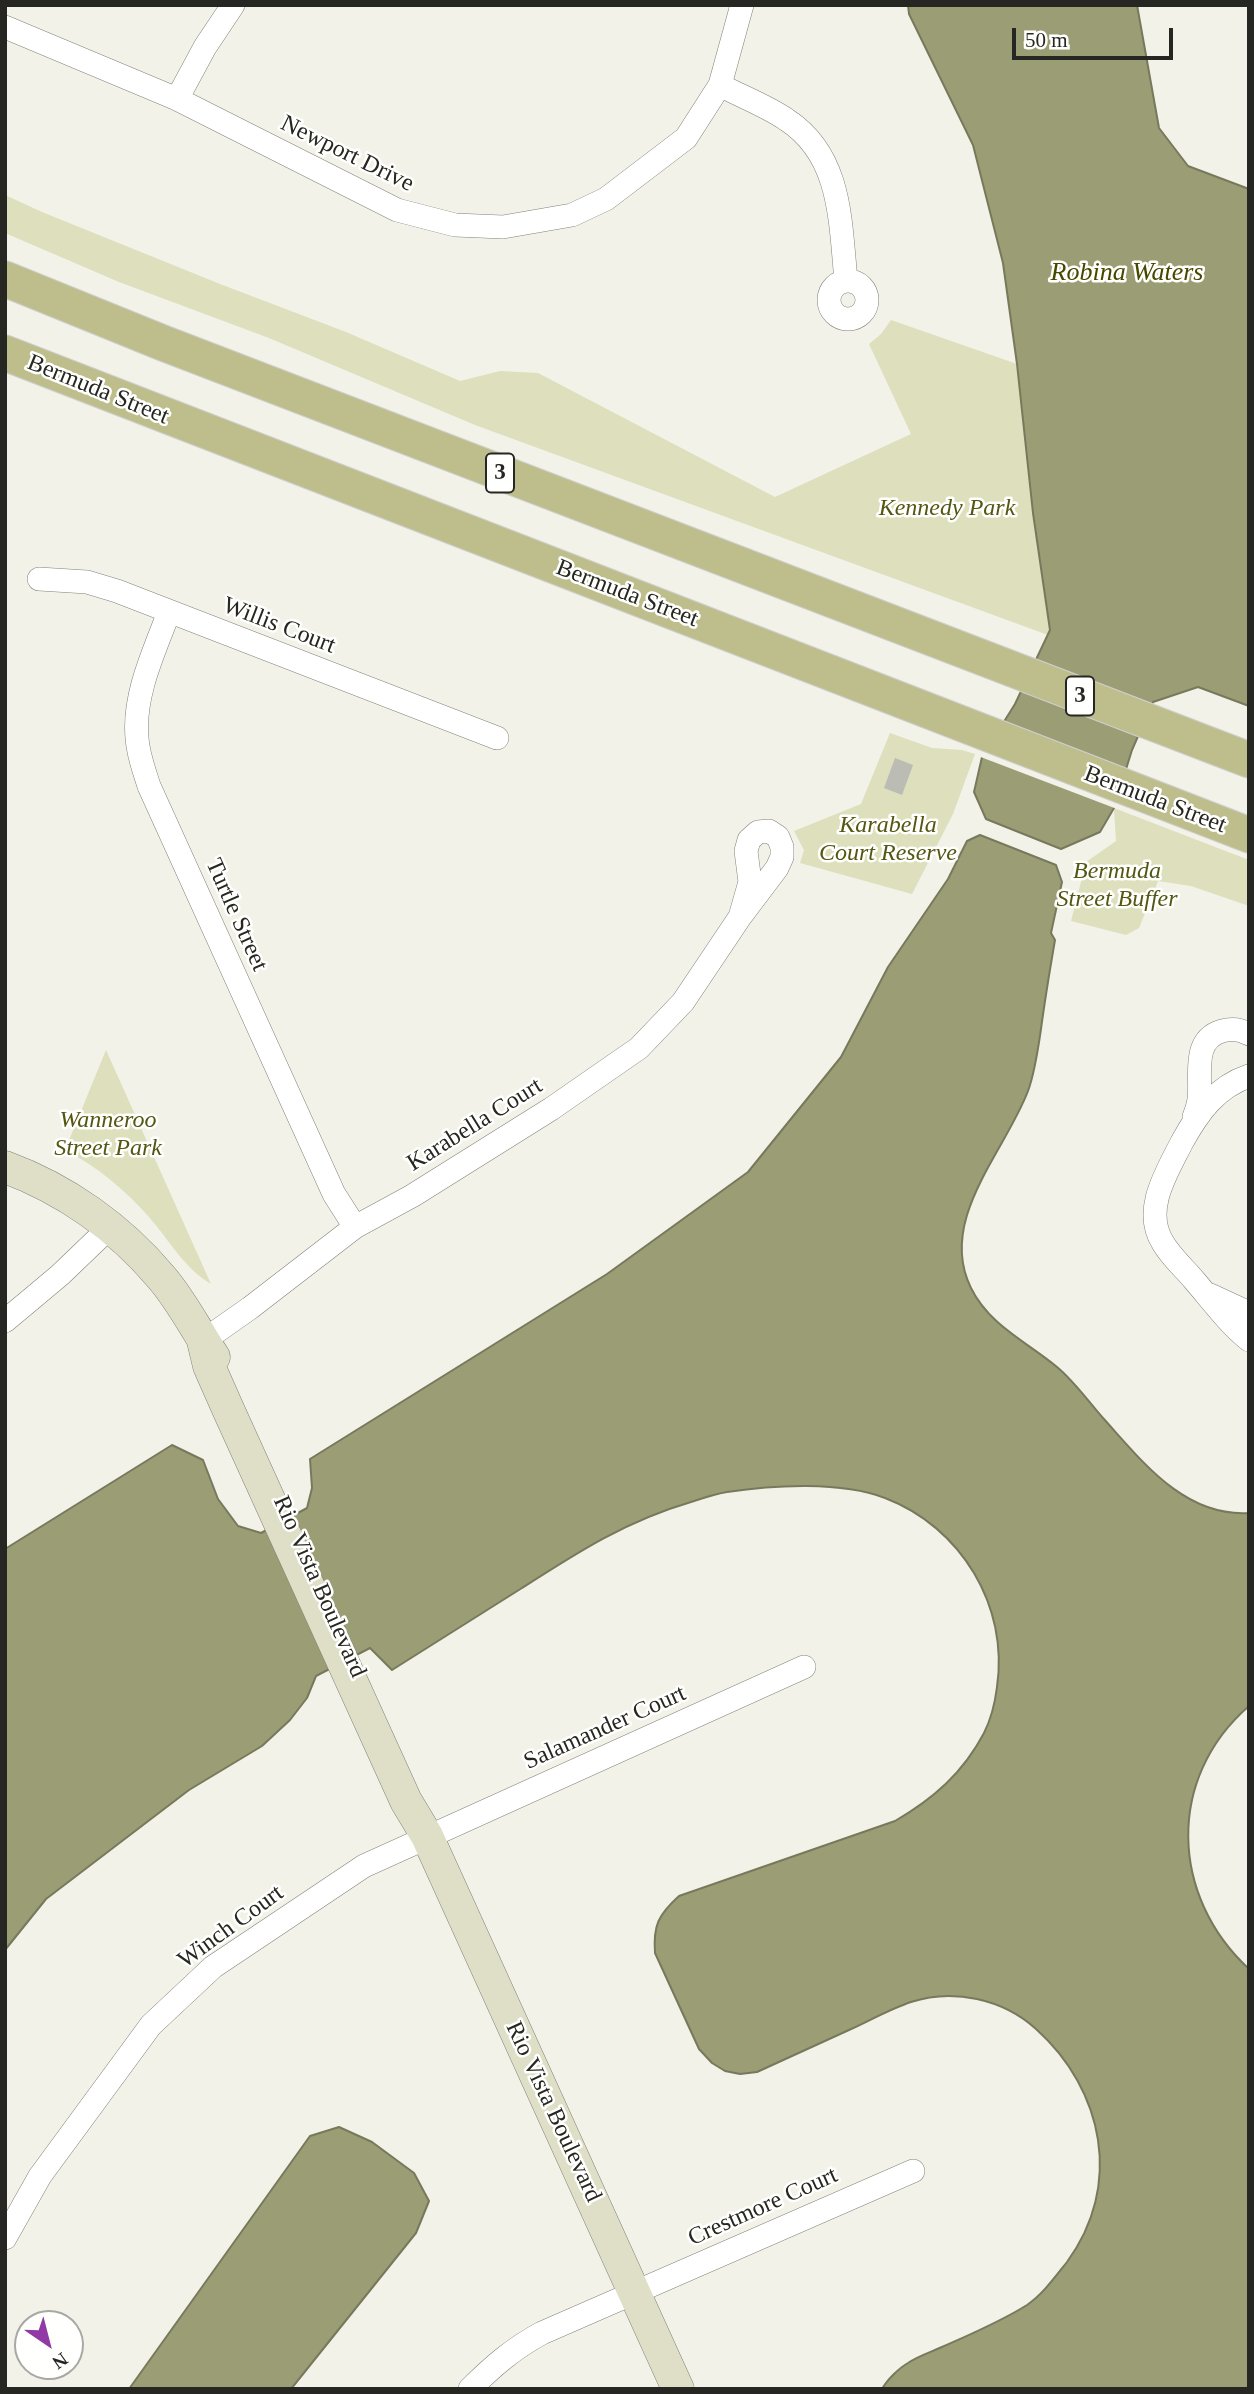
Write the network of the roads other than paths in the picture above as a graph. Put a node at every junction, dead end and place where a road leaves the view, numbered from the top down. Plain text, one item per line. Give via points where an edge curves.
1 (233, 5) edge
2 (742, 5) edge
3 (5, 27) edge
4 (720, 85) junction
5 (177, 99) junction
6 (5, 279) edge
7 (846, 280) dead end
8 (5, 353) edge
9 (39, 579) dead end
10 (169, 612) junction
11 (497, 738) dead end
12 (1249, 760) edge
13 (1249, 835) edge
14 (740, 917) dead end
15 (1249, 1034) edge
16 (1203, 1048) junction
17 (1240, 1080) edge
18 (1192, 1123) junction
19 (5, 1167) edge
20 (110, 1227) junction
21 (355, 1227) junction
22 (1199, 1286) junction
23 (1249, 1312) edge
24 (5, 1321) edge
25 (1249, 1340) edge
26 (203, 1341) junction
27 (804, 1667) dead end
28 (427, 1836) junction
29 (913, 2171) dead end
30 (5, 2238) edge
31 (634, 2291) junction
32 (470, 2389) edge
33 (678, 2389) edge

1 - 5 street
2 - 4 street, Newport Drive
3 - 5 street, Newport Drive
4 - 5 street, Newport Drive via 685,138 606,199 572,215 503,227 455,225 397,211
4 - 7 street via 786,118 826,163 835,190
6 - 12 main road, 3
8 - 13 main road, Bermuda Street
9 - 10 street, Willis Court via 87,582
10 - 11 street, Willis Court
10 - 21 street, Turtle Street via 137,710 140,759 334,1195
14 - 21 street, Karabella Court via 683,1002 639,1048 551,1109
15 - 16 street via 1230,1028 1217,1032
16 - 17 street via 1209,1076 1219,1083
16 - 18 street via 1199,1101
17 - 18 street via 1207,1102
18 - 22 street via 1163,1181 1155,1216 1162,1242
19 - 20 street, Rio Vista Boulevard via 45,1184
20 - 24 street
20 - 26 street, Rio Vista Boulevard via 162,1277
21 - 26 street, Karabella Court
22 - 23 street via 1214,1298
22 - 25 street
26 - 28 street, Rio Vista Boulevard via 218,1361 406,1801
27 - 28 street, Salamander Court
28 - 30 street, Winch Court via 364,1866 213,1967 151,2025 40,2176
28 - 31 street, Rio Vista Boulevard
29 - 31 street, Crestmore Court
31 - 32 street, Crestmore Court via 518,2346
31 - 33 street, Rio Vista Boulevard

